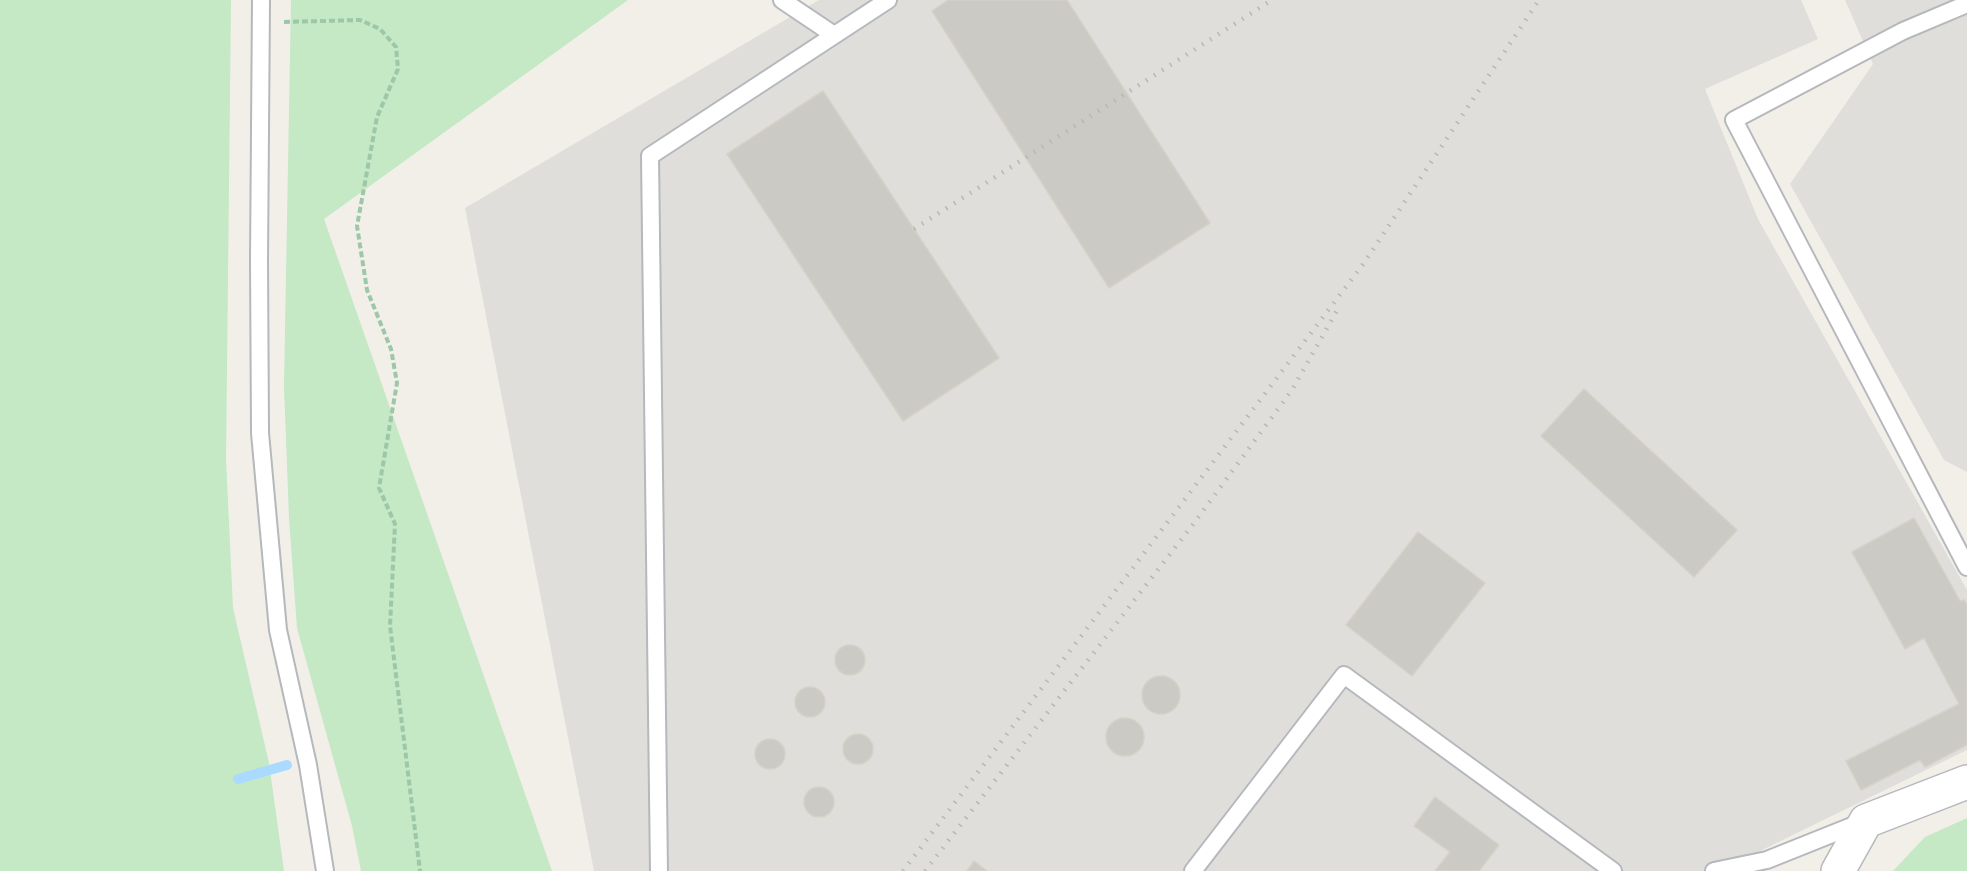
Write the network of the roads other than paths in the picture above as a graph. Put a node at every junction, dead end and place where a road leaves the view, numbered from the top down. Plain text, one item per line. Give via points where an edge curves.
1 (261, 0) edge
2 (782, 0) edge
3 (888, 0) edge
4 (1960, 4) edge
5 (834, 35) junction
6 (1967, 567) edge
7 (1967, 782) edge
8 (1866, 821) junction
9 (325, 871) edge
10 (659, 871) edge
11 (1193, 871) edge
12 (1613, 871) edge
13 (1714, 871) edge
14 (1838, 871) edge

1 - 9 lane via 260,433 278,630 308,765
2 - 5 lane
3 - 5 lane
4 - 6 lane via 1734,120
5 - 10 lane via 650,156
7 - 8 street
8 - 13 lane via 1767,860
8 - 14 street
11 - 12 lane via 1344,675

